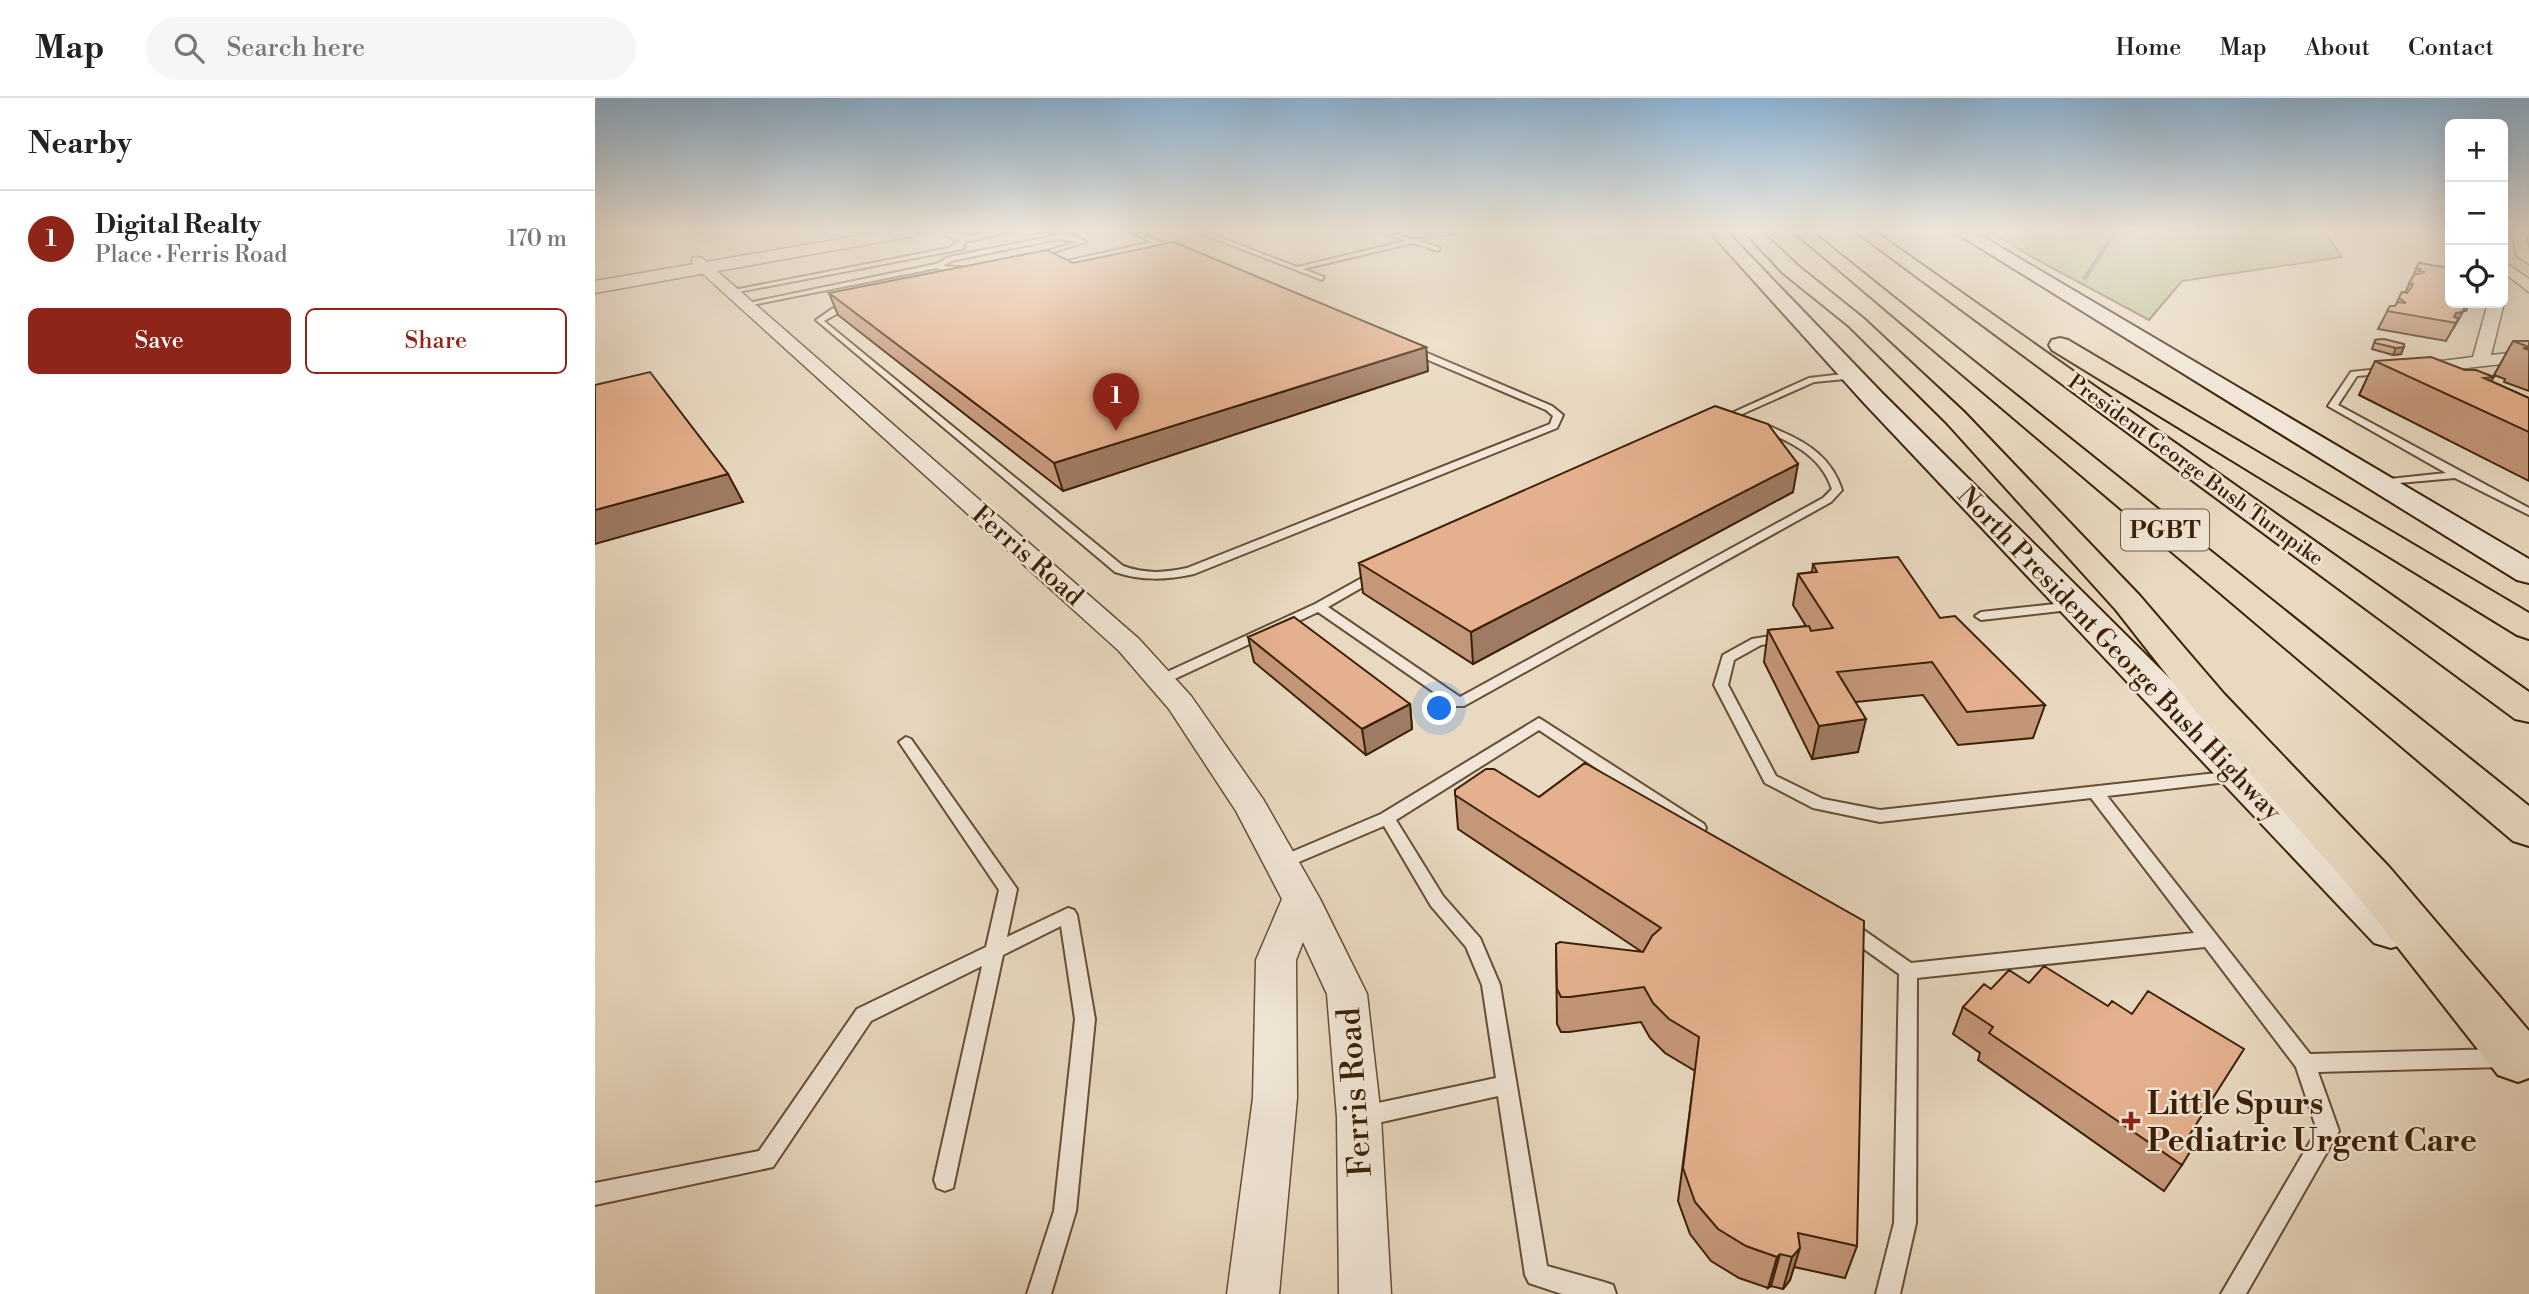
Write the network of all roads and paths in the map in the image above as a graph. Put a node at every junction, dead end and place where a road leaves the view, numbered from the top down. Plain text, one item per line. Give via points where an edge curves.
1 (728, 287) edge
2 (785, 287) edge
3 (805, 287) edge
4 (1769, 287) edge
5 (1812, 287) edge
6 (1869, 287) edge
7 (2053, 287) edge
8 (1943, 288) joint
9 (2513, 294) edge
10 (740, 297) junction
11 (863, 304) edge
12 (1394, 342) edge
13 (2529, 356) edge
14 (2481, 361) junction
15 (2434, 367) joint
16 (2403, 370) edge
17 (1852, 376) junction
18 (2465, 376) edge
19 (1733, 415) junction
20 (1708, 426) edge
21 (2457, 475) junction
22 (2378, 483) junction
23 (2529, 512) edge
24 (1387, 568) edge
25 (2529, 573) edge
26 (2074, 606) junction
27 (1319, 607) junction
28 (1981, 616) dead end
29 (2529, 628) edge
30 (1800, 636) edge
31 (1161, 680) junction
32 (2529, 710) edge
33 (906, 742) dead end
34 (2240, 776) junction
35 (2095, 792) junction
36 (1387, 818) junction
37 (2529, 830) edge
38 (1714, 839) edge
39 (1291, 881) junction
40 (1831, 916) edge
41 (2209, 939) junction
42 (996, 950) junction
43 (1908, 971) junction
44 (2305, 1063) junction
45 (2523, 1063) edge
46 (1507, 1085) junction
47 (1359, 1117) junction
48 (945, 1180) dead end
49 (595, 1194) edge
50 (1039, 1294) edge
51 (1253, 1294) edge
52 (1365, 1294) edge
53 (1605, 1294) edge
54 (1888, 1294) edge
55 (2233, 1294) edge

1 - 10 street, Ferris Road
2 - 10 lane
3 - 10 lane
4 - 17 main road, North President George Bush Highway
5 - 45 highway via 1856,322 1955,417 2128,603 2210,703 2373,881
6 - 37 highway, PGBT
7 - 22 main road
8 - 29 highway via 2062,346
8 - 32 highway, President George Bush Turnpike / PGBT
9 - 14 street via 2486,333
10 - 31 street, Ferris Road via 1129,645
11 - 12 lane via 820,320 1119,569 1150,577 1190,571 1554,426 1558,420 1549,408
13 - 14 street
14 - 15 street
15 - 18 lane
16 - 21 lane via 2354,374 2333,406
17 - 19 lane via 1812,380
17 - 26 main road, North President George Bush Highway
19 - 20 lane
19 - 27 lane via 1812,450 1835,480 1837,491 1459,703
21 - 22 lane
21 - 23 lane
22 - 25 main road
24 - 27 lane
26 - 28 lane
26 - 34 main road, North President George Bush Highway
27 - 31 lane
30 - 35 lane via 1757,642 1728,658 1721,685 1770,779 1819,804 1880,816
31 - 39 street, Ferris Road via 1251,807
33 - 42 lane via 1008,889
34 - 35 lane
34 - 45 main road, North President George Bush Highway
35 - 41 lane
36 - 38 lane via 1539,723
36 - 39 lane
36 - 46 lane via 1437,901 1474,943 1491,985
39 - 47 street, Ferris Road via 1347,993
39 - 51 street via 1276,960 1275,1098
40 - 43 lane
41 - 43 lane
41 - 44 lane
42 - 48 lane
42 - 49 lane via 864,1015 765,1160
42 - 50 lane via 1068,915 1085,1019 1065,1211
43 - 54 lane via 1905,1223
44 - 45 lane
44 - 55 lane via 2328,1130
46 - 47 lane
46 - 53 lane via 1537,1275
47 - 52 street, Ferris Road

